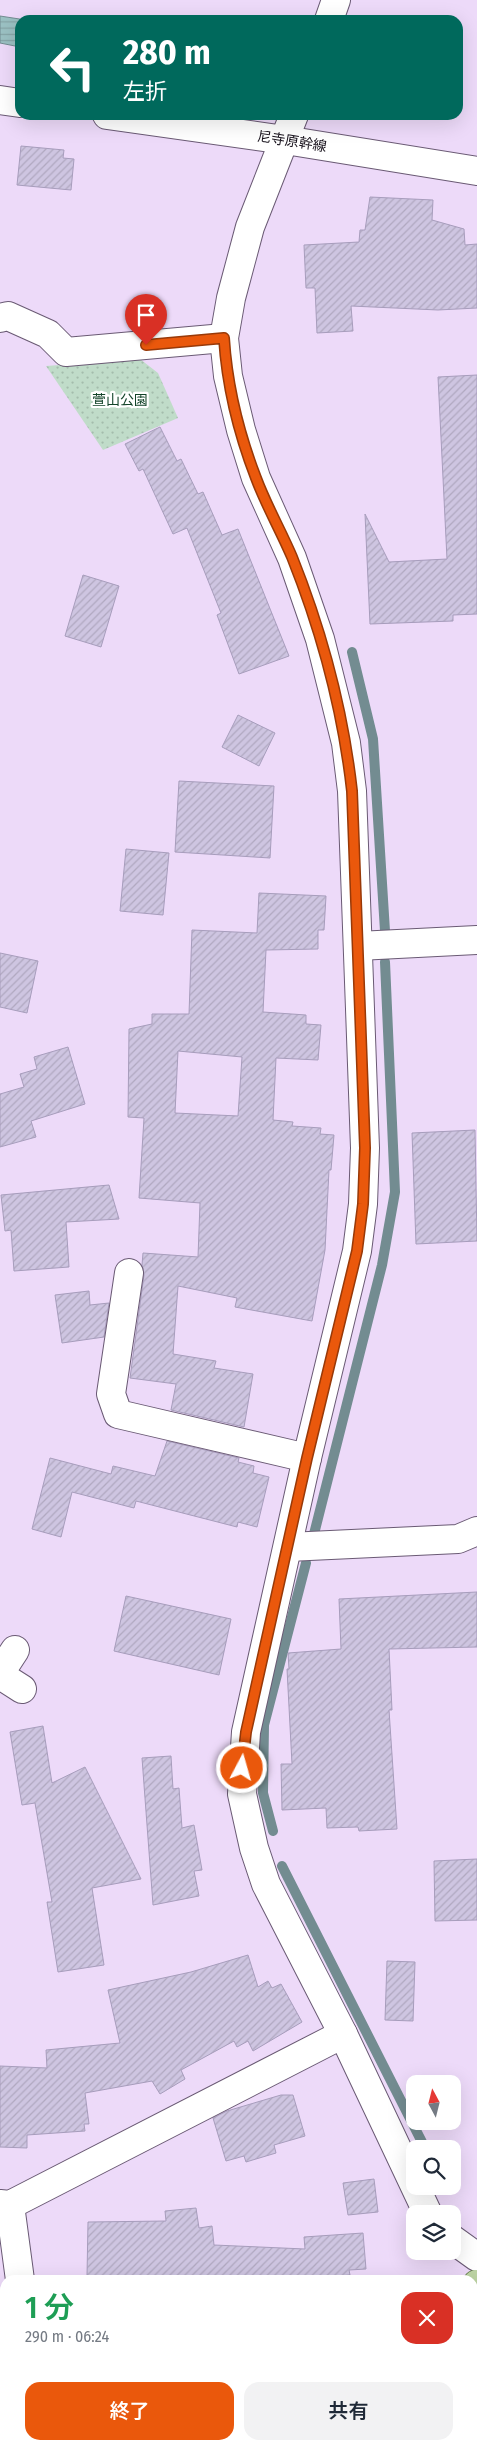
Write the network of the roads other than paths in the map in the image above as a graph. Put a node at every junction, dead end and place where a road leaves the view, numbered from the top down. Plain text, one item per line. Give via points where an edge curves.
1 (336, 0) edge
2 (331, 15) edge
3 (0, 100) edge
4 (15, 102) edge
5 (182, 120) edge
6 (289, 127) edge
7 (477, 171) edge
8 (0, 318) edge
9 (224, 338) junction
10 (477, 940) edge
11 (358, 946) junction
12 (129, 1273) dead end
13 (307, 1458) junction
14 (477, 1530) edge
15 (288, 1547) junction
16 (15, 1650) dead end
17 (7, 1679) edge
18 (343, 2034) junction
19 (5, 2204) edge
20 (424, 2205) edge
21 (461, 2246) edge
22 (477, 2258) edge
23 (19, 2275) edge

1 - 2 street
3 - 4 street
5 - 6 street, 尼寺原幹線
6 - 7 street, 尼寺原幹線
6 - 9 street via 250,227
8 - 9 street via 8,316 48,334 66,352
9 - 11 street via 228,376 256,478 292,558 314,621 345,734 352,791
10 - 11 street
11 - 13 street via 365,1148 363,1204 357,1251
12 - 13 street via 111,1394 118,1414
13 - 15 street
14 - 15 street via 458,1539
15 - 18 street via 246,1732 242,1794 266,1884
16 - 17 street
18 - 19 street
18 - 20 street
19 - 23 street
21 - 22 street

